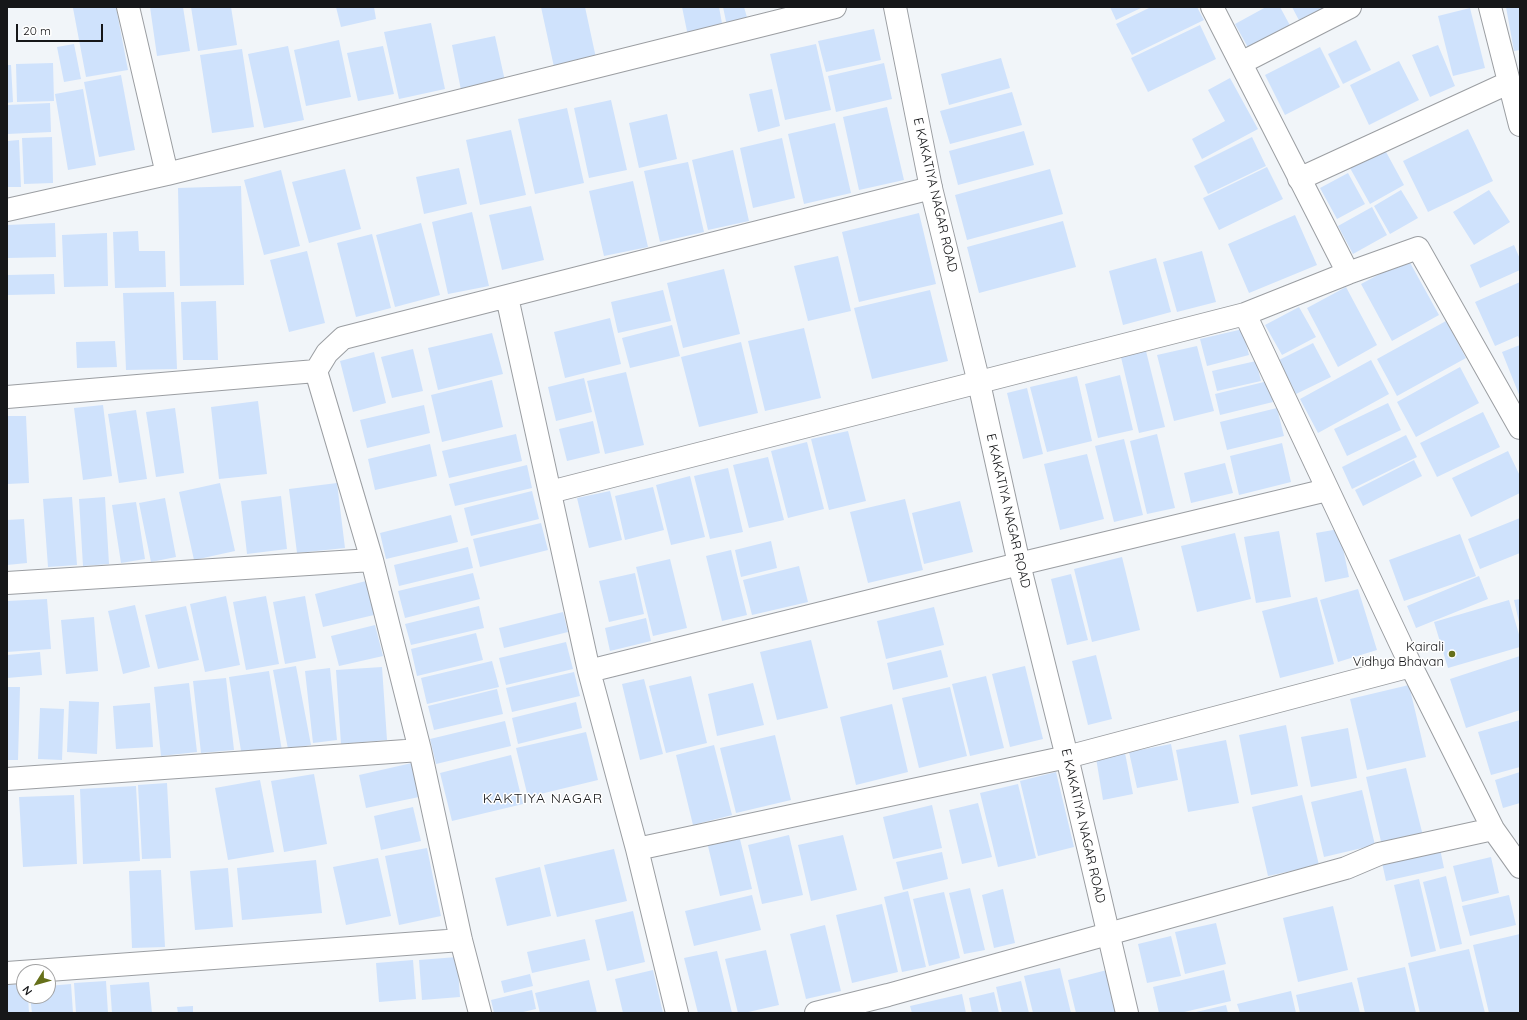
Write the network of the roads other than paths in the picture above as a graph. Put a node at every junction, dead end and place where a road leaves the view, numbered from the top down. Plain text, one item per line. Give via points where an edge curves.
1 (128, 7) edge
2 (835, 7) edge
3 (895, 7) edge
4 (1212, 7) edge
5 (1350, 7) edge
6 (1490, 7) edge
7 (1240, 63) junction
8 (1508, 83) junction
9 (1520, 125) edge
10 (167, 174) junction
11 (1299, 179) junction
12 (931, 188) junction
13 (7, 210) edge
14 (1348, 273) junction
15 (507, 297) junction
16 (1245, 314) junction
17 (316, 371) junction
18 (979, 383) junction
19 (7, 397) edge
20 (1520, 428) edge
21 (1327, 490) junction
22 (550, 492) junction
23 (372, 560) junction
24 (1019, 564) junction
25 (7, 583) edge
26 (1411, 666) junction
27 (589, 671) junction
28 (420, 750) junction
29 (1067, 757) junction
30 (7, 779) edge
31 (1493, 829) junction
32 (637, 849) junction
33 (1520, 867) edge
34 (1108, 934) junction
35 (461, 940) junction
36 (7, 973) edge
37 (480, 1013) edge
38 (677, 1013) edge
39 (816, 1013) edge
40 (1127, 1013) edge

1 - 10 street
2 - 10 street
3 - 12 street, E KAKATIYA NAGAR ROAD
4 - 7 street
5 - 7 street
6 - 8 street
7 - 11 street
8 - 9 street
8 - 11 street
10 - 13 street
11 - 14 street
12 - 15 street
12 - 18 street, E KAKATIYA NAGAR ROAD
14 - 16 street
14 - 20 street via 1418,248
15 - 17 street via 343,338 327,353
15 - 22 street
16 - 18 street
16 - 21 street
17 - 19 street
17 - 23 street
18 - 22 street
18 - 24 street, E KAKATIYA NAGAR ROAD
21 - 24 street
21 - 26 street
22 - 27 street
23 - 25 street
23 - 28 street
24 - 27 street
24 - 29 street, E KAKATIYA NAGAR ROAD
26 - 29 street
26 - 31 street
27 - 32 street
28 - 30 street
28 - 35 street
29 - 32 street
29 - 34 street, E KAKATIYA NAGAR ROAD
31 - 33 street
31 - 34 street via 1379,854 1346,868
32 - 38 street
34 - 39 street
34 - 40 street, E KAKATIYA NAGAR ROAD
35 - 36 street
35 - 37 street

